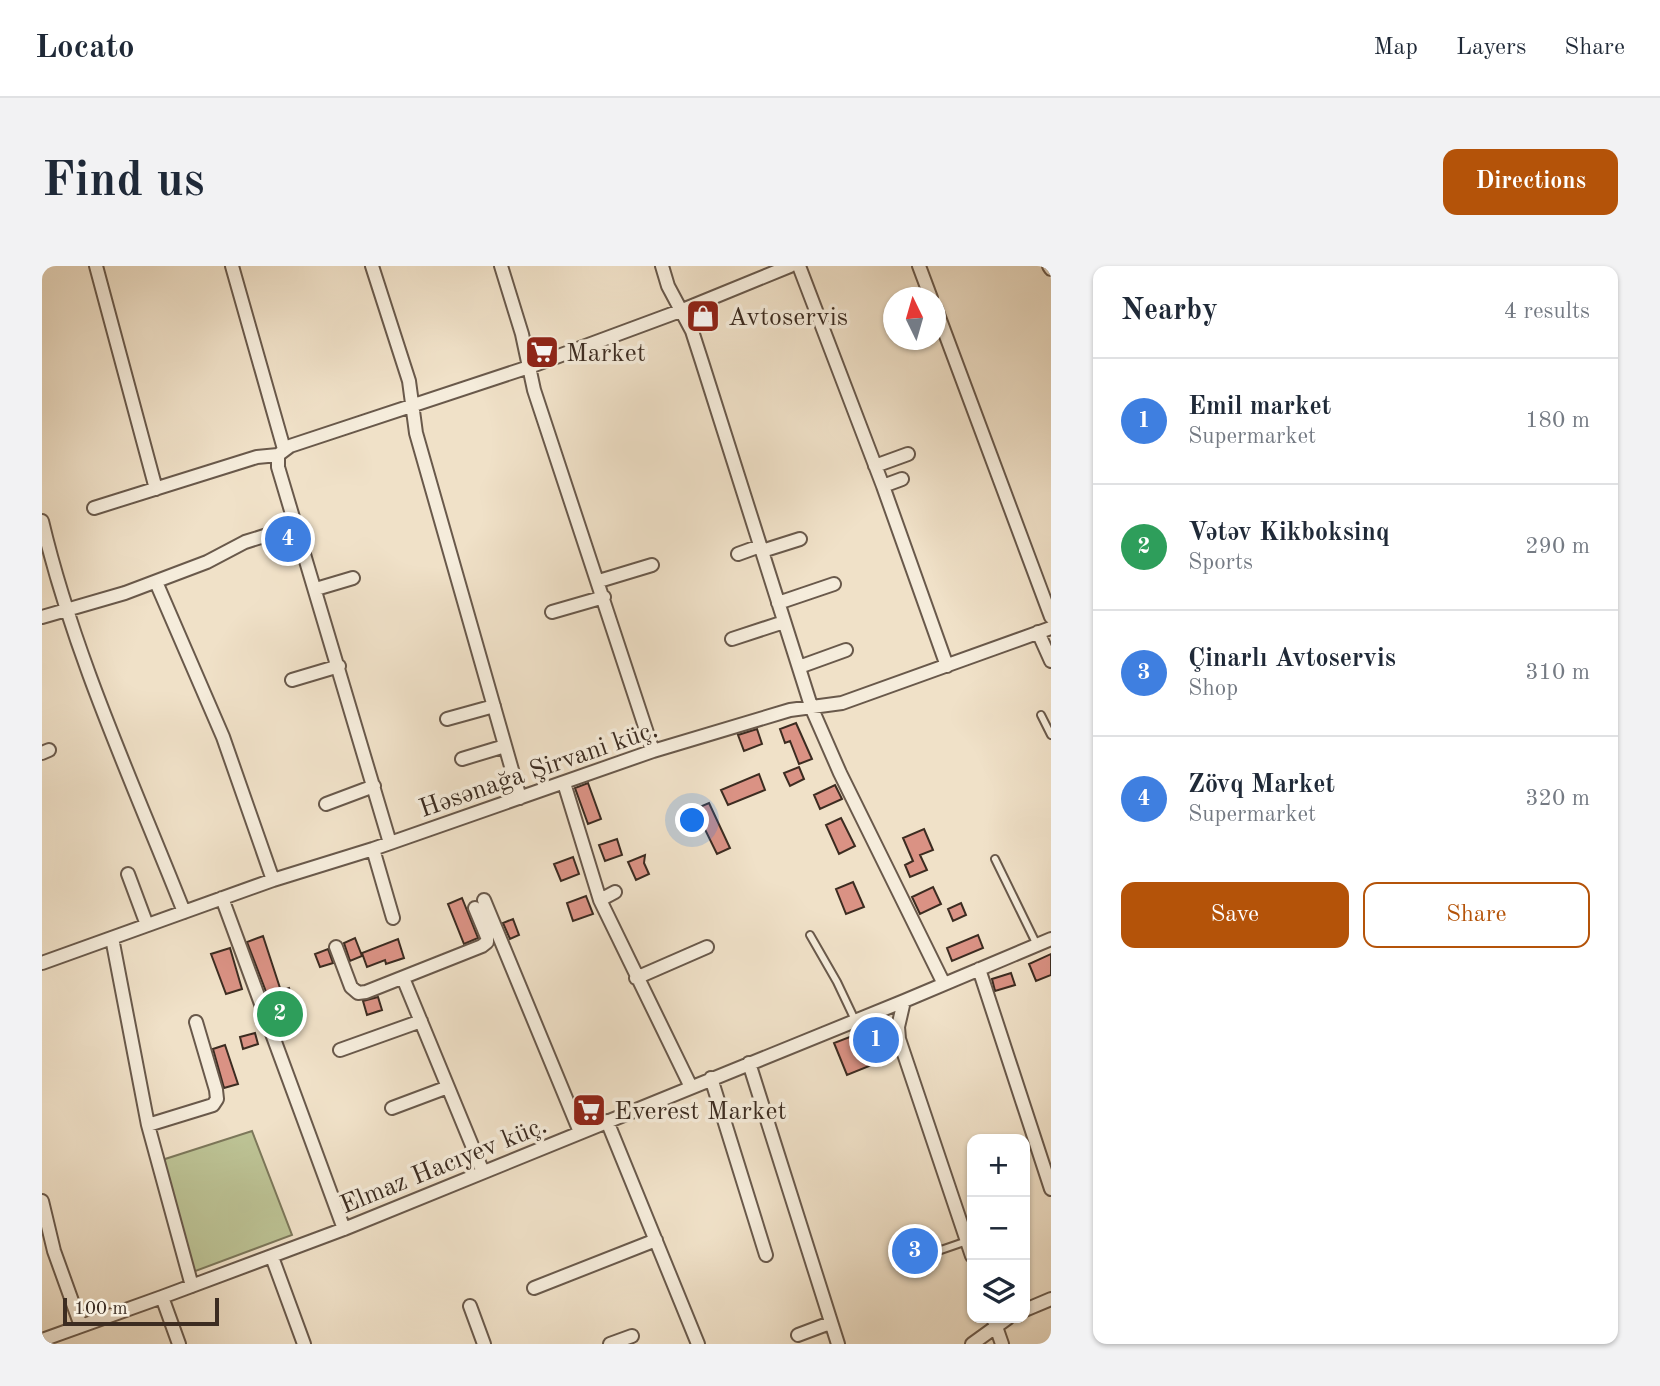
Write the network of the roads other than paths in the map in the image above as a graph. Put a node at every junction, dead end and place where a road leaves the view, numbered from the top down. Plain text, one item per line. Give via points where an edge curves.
1 (96, 266) edge
2 (232, 266) edge
3 (372, 266) edge
4 (500, 266) edge
5 (662, 266) edge
6 (790, 266) edge
7 (799, 266) edge
8 (919, 266) edge
9 (927, 287) edge
10 (680, 311) junction
11 (946, 336) edge
12 (529, 367) junction
13 (412, 405) junction
14 (281, 452) junction
15 (908, 454) dead end
16 (875, 466) junction
17 (902, 479) dead end
18 (883, 486) junction
19 (156, 489) junction
20 (94, 508) dead end
21 (42, 521) edge
22 (296, 526) junction
23 (800, 539) dead end
24 (761, 549) junction
25 (738, 554) dead end
26 (652, 565) dead end
27 (353, 578) dead end
28 (599, 581) junction
29 (156, 582) junction
30 (834, 584) dead end
31 (316, 589) junction
32 (604, 597) junction
33 (778, 603) junction
34 (66, 611) junction
35 (552, 612) dead end
36 (42, 617) edge
37 (1051, 617) edge
38 (784, 622) junction
39 (1045, 630) edge
40 (732, 639) dead end
41 (846, 650) dead end
42 (1051, 661) edge
43 (339, 666) junction
44 (947, 666) junction
45 (799, 667) junction
46 (292, 680) dead end
47 (494, 706) junction
48 (812, 709) junction
49 (1041, 715) dead end
50 (447, 719) dead end
51 (1051, 735) edge
52 (505, 746) junction
53 (653, 751) junction
54 (462, 760) dead end
55 (564, 783) junction
56 (373, 786) junction
57 (520, 798) junction
58 (326, 804) dead end
59 (390, 843) junction
60 (373, 849) junction
61 (995, 859) dead end
62 (128, 874) dead end
63 (273, 880) junction
64 (615, 892) dead end
65 (222, 898) junction
66 (600, 900) junction
67 (184, 912) junction
68 (393, 918) dead end
69 (147, 925) junction
70 (810, 935) dead end
71 (112, 938) junction
72 (1051, 939) edge
73 (1037, 945) junction
74 (336, 947) dead end
75 (708, 947) dead end
76 (42, 963) edge
77 (979, 969) junction
78 (403, 978) junction
79 (636, 978) junction
80 (944, 984) junction
81 (904, 1001) junction
82 (855, 1020) junction
83 (421, 1021) junction
84 (196, 1022) dead end
85 (340, 1050) dead end
86 (749, 1063) junction
87 (711, 1079) junction
88 (448, 1087) junction
89 (691, 1087) junction
90 (392, 1108) dead end
91 (607, 1121) junction
92 (148, 1125) junction
93 (580, 1132) junction
94 (483, 1172) junction
95 (1051, 1189) edge
96 (42, 1200) edge
97 (344, 1229) junction
98 (656, 1240) junction
99 (967, 1241) joint
100 (766, 1255) dead end
101 (272, 1257) junction
102 (909, 1261) dead end
103 (192, 1286) junction
104 (534, 1288) dead end
105 (162, 1297) junction
106 (1051, 1299) edge
107 (470, 1306) dead end
108 (1030, 1308) edge
109 (830, 1323) junction
110 (994, 1323) edge
111 (995, 1323) edge
112 (81, 1326) junction
113 (798, 1335) dead end
114 (632, 1336) dead end
115 (42, 1340) edge
116 (479, 1343) edge
117 (179, 1344) edge
118 (304, 1344) edge
119 (611, 1344) edge
120 (698, 1344) edge
121 (838, 1344) edge
122 (972, 1344) edge
123 (1002, 1344) edge

1 - 19 street
2 - 14 street
3 - 13 street via 409,381
4 - 12 street
5 - 10 street
6 - 10 street
7 - 16 street
8 - 9 street
10 - 12 street
10 - 24 street via 692,331
11 - 37 street
12 - 13 street
12 - 28 street
13 - 14 street
13 - 47 street via 416,433
14 - 19 street
14 - 22 street via 278,467
15 - 16 street
16 - 18 street
17 - 18 street
18 - 44 street
19 - 20 street
21 - 34 street
22 - 29 street via 244,542
22 - 31 street
23 - 24 street
24 - 25 street
24 - 33 street
26 - 28 street
27 - 31 street
28 - 32 street
29 - 34 street
29 - 63 street via 223,737
30 - 33 street
31 - 43 street
32 - 35 street
32 - 53 street
33 - 38 street
34 - 36 street
34 - 67 street
38 - 40 street
38 - 45 street
39 - 42 street
39 - 44 street, Həsənağa Şirvani küç.
41 - 45 street
43 - 46 street
43 - 56 street
44 - 48 street, Həsənağa Şirvani küç.
45 - 48 street
47 - 50 street
47 - 52 street
48 - 53 street, Həsənağa Şirvani küç. via 790,710
48 - 80 street
49 - 51 lane
52 - 54 street
52 - 57 street
53 - 55 street, Həsənağa Şirvani küç.
55 - 57 street, Həsənağa Şirvani küç.
55 - 66 street
56 - 58 street
56 - 59 street
57 - 59 street, Həsənağa Şirvani küç.
59 - 60 street, Həsənağa Şirvani küç.
60 - 63 street, Həsənağa Şirvani küç.
60 - 68 street
61 - 73 lane
62 - 69 street
63 - 65 street, Həsənağa Şirvani küç.
64 - 66 street
65 - 67 street, Həsənağa Şirvani küç.
65 - 97 street
66 - 79 street
67 - 69 street, Həsənağa Şirvani küç.
69 - 71 street, Həsənağa Şirvani küç.
70 - 82 lane
71 - 76 street, Həsənağa Şirvani küç.
71 - 92 street
72 - 73 street, Elmaz Hacıyev küç.
73 - 77 street, Elmaz Hacıyev küç.
74 - 78 street via 351,987 358,993
75 - 79 street
77 - 80 street, Elmaz Hacıyev küç.
77 - 95 street
78 - 83 street
78 - 93 street via 487,942 479,904
79 - 89 street
80 - 81 street, Elmaz Hacıyev küç.
81 - 82 street, Elmaz Hacıyev küç.
81 - 99 street via 899,1040
82 - 86 street, Elmaz Hacıyev küç.
83 - 85 street
83 - 88 street
84 - 92 street via 217,1099 213,1105
86 - 87 street, Elmaz Hacıyev küç.
86 - 109 street
87 - 89 street, Elmaz Hacıyev küç.
87 - 100 street
88 - 90 street
88 - 94 street
89 - 91 street, Elmaz Hacıyev küç.
91 - 93 street, Elmaz Hacıyev küç.
91 - 98 street
92 - 103 street
93 - 94 street, Elmaz Hacıyev küç.
94 - 97 street, Elmaz Hacıyev küç.
96 - 112 street via 54,1251
97 - 101 street, Elmaz Hacıyev küç.
98 - 104 street
98 - 120 street
99 - 102 lane
101 - 103 street, Elmaz Hacıyev küç.
101 - 118 street
103 - 105 street, Elmaz Hacıyev küç.
105 - 112 street, Elmaz Hacıyev küç.
105 - 117 street
106 - 108 street
107 - 116 street
109 - 113 street
109 - 121 street
110 - 122 street
111 - 123 street
112 - 115 street, Elmaz Hacıyev küç.
114 - 119 street

